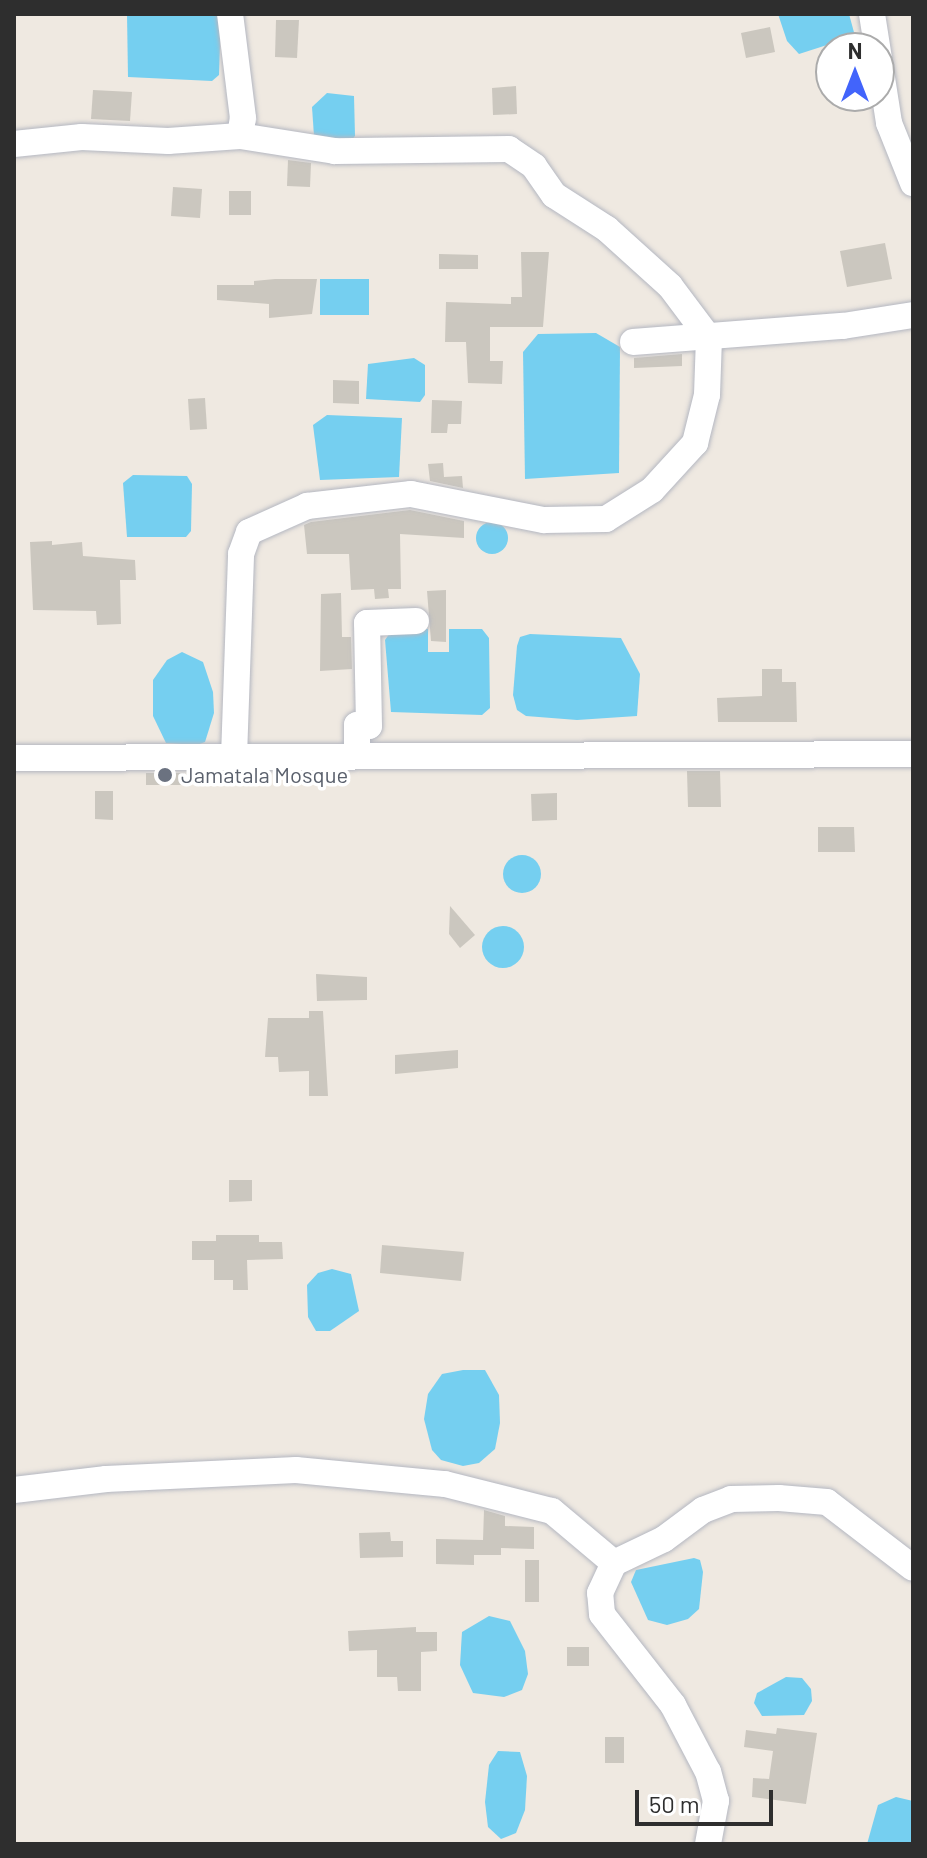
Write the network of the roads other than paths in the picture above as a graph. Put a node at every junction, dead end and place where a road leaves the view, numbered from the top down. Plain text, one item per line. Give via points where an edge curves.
1 (230, 14) edge
2 (872, 14) edge
3 (240, 136) junction
4 (14, 144) edge
5 (913, 183) edge
6 (913, 315) edge
7 (709, 338) junction
8 (633, 342) dead end
9 (416, 621) dead end
10 (913, 754) edge
11 (357, 755) junction
12 (234, 757) junction
13 (14, 758) edge
14 (14, 1490) edge
15 (614, 1563) junction
16 (913, 1568) edge
17 (708, 1844) edge

1 - 3 street via 243,118
2 - 5 street via 889,123
3 - 4 street via 168,141 82,137
3 - 7 street via 335,151 509,149 534,166 554,195 607,229 670,286
6 - 7 street
7 - 8 street
7 - 12 street via 707,395 695,443 652,490 606,519 544,520 411,494 307,506 249,532 241,554
9 - 11 street via 367,623 369,726 357,725
10 - 11 street
11 - 12 street
12 - 13 street
14 - 15 street via 106,1479 296,1470 445,1484 552,1511
15 - 16 street via 731,1499 779,1498 827,1502
15 - 17 street via 600,1593 602,1614 673,1705 708,1772 716,1801

